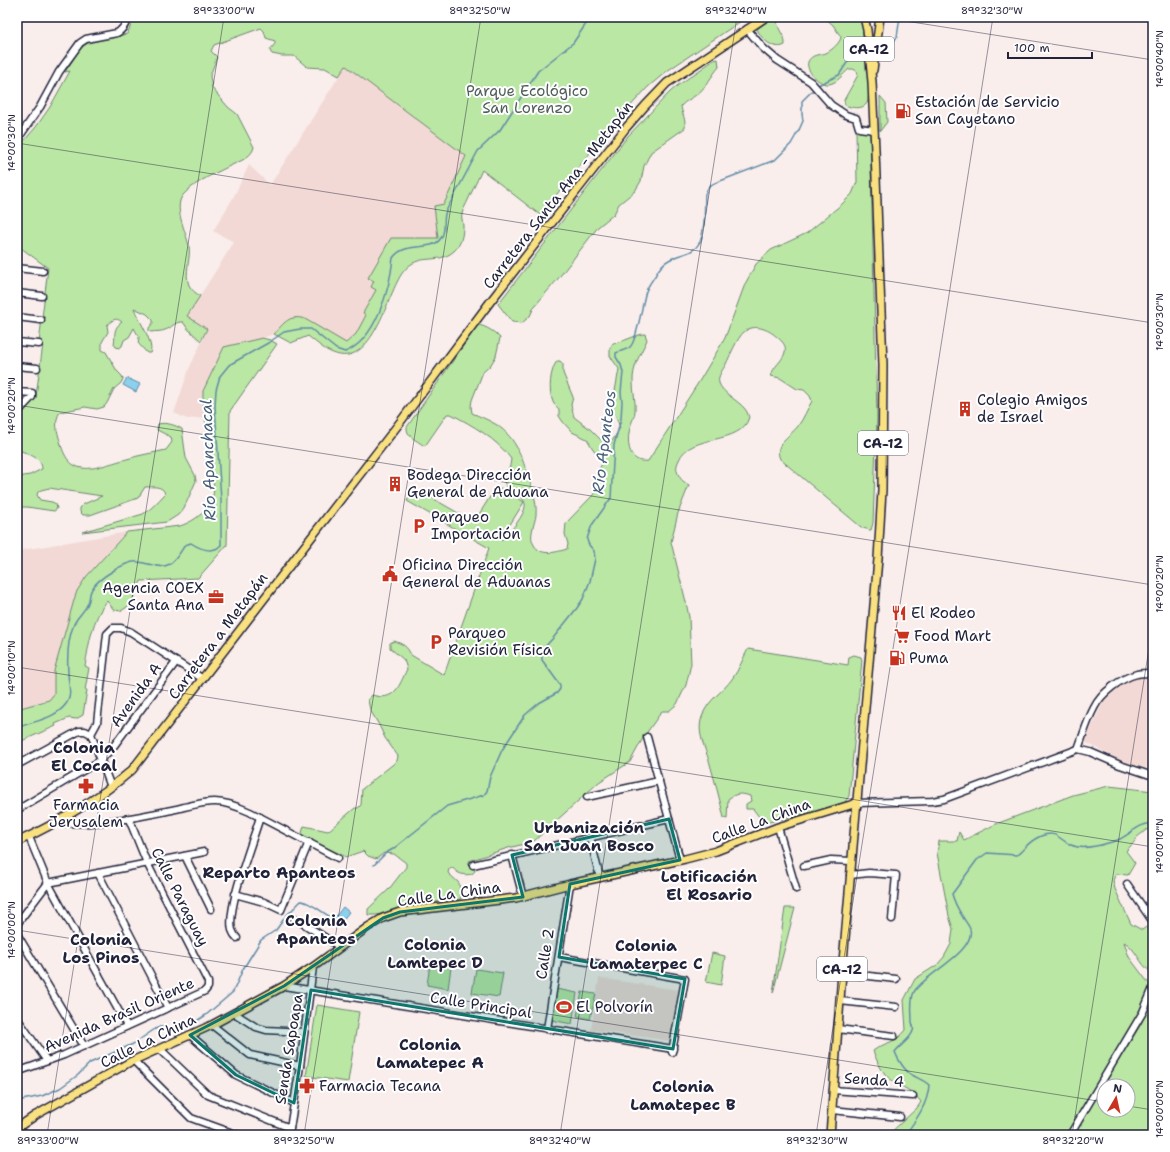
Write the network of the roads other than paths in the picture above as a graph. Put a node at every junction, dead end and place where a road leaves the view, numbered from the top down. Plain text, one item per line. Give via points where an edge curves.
1 (129, 17) edge
2 (766, 17) edge
3 (864, 17) edge
4 (880, 17) edge
5 (747, 29) junction
6 (872, 82) junction
7 (874, 130) junction
8 (17, 140) edge
9 (17, 268) edge
10 (43, 271) dead end
11 (17, 293) edge
12 (42, 296) dead end
13 (17, 317) edge
14 (41, 320) dead end
15 (17, 342) edge
16 (39, 344) dead end
17 (17, 366) edge
18 (37, 368) dead end
19 (17, 392) edge
20 (17, 413) edge
21 (401, 421) joint
22 (176, 662) junction
23 (1153, 673) edge
24 (203, 679) junction
25 (92, 734) junction
26 (648, 737) dead end
27 (1078, 749) junction
28 (101, 760) junction
29 (17, 765) edge
30 (1153, 776) edge
31 (659, 781) junction
32 (111, 787) junction
33 (587, 797) dead end
34 (857, 803) junction
35 (17, 810) edge
36 (260, 817) junction
37 (129, 819) junction
38 (669, 819) junction
39 (56, 822) junction
40 (778, 827) junction
41 (29, 836) junction
42 (590, 837) junction
43 (17, 842) edge
44 (309, 842) junction
45 (17, 845) edge
46 (204, 852) dead end
47 (512, 855) junction
48 (185, 856) junction
49 (338, 858) dead end
50 (680, 860) junction
51 (851, 862) junction
52 (146, 863) junction
53 (473, 865) dead end
54 (804, 866) dead end
55 (98, 873) junction
56 (850, 875) junction
57 (600, 878) junction
58 (48, 883) junction
59 (570, 884) junction
60 (1127, 884) dead end
61 (796, 889) dead end
62 (235, 894) junction
63 (523, 897) junction
64 (211, 909) dead end
65 (293, 917) dead end
66 (892, 919) dead end
67 (1153, 922) edge
68 (17, 924) edge
69 (17, 934) edge
70 (237, 938) dead end
71 (340, 947) junction
72 (559, 957) junction
73 (313, 968) junction
74 (842, 972) junction
75 (896, 979) dead end
76 (284, 986) junction
77 (208, 987) joint
78 (1153, 988) edge
79 (311, 990) junction
80 (840, 1001) junction
81 (896, 1007) dead end
82 (168, 1008) junction
83 (234, 1013) junction
84 (17, 1018) edge
85 (212, 1025) junction
86 (127, 1026) junction
87 (547, 1028) junction
88 (838, 1029) junction
89 (304, 1032) junction
90 (190, 1035) junction
91 (894, 1036) dead end
92 (84, 1046) junction
93 (160, 1049) junction
94 (134, 1060) junction
95 (47, 1061) junction
96 (300, 1066) junction
97 (17, 1072) edge
98 (833, 1090) junction
99 (913, 1096) dead end
100 (294, 1103) junction
101 (832, 1110) junction
102 (900, 1117) dead end
103 (17, 1128) edge
104 (290, 1128) junction
105 (830, 1134) edge
106 (238, 1135) edge
107 (289, 1135) edge
108 (840, 1135) edge
109 (1070, 1135) edge

1 - 8 street via 123,29 80,43
2 - 5 main road, Carretera Santa Ana - Metapán
3 - 6 main road, CA-12
4 - 6 main road, CA-12
5 - 7 street via 763,48 810,82 831,105 856,118 859,128
5 - 21 main road, Carretera Santa Ana - Metapán via 667,83 645,106 490,302
6 - 7 main road, CA-12
7 - 34 main road, CA-12 via 883,365 882,483
9 - 10 street
11 - 12 street
13 - 14 street
15 - 16 street
17 - 18 street
19 - 20 street via 32,394
21 - 24 main road, Carretera a Metapán
22 - 24 street
22 - 25 street via 124,629 118,627 110,630 107,634 97,723
22 - 28 street, Avenida A
23 - 27 street via 1136,674 1110,689 1100,699 1094,707
24 - 32 main road, Carretera a Metapán via 132,770
25 - 28 street
25 - 29 street via 84,730 79,731
26 - 31 street
27 - 30 street
27 - 34 street via 944,799
28 - 32 street
28 - 35 street, Avenida A
31 - 33 street
31 - 38 street
32 - 39 main road, Carretera a Metapán
34 - 40 main road, Calle La China
34 - 51 main road, CA-12
36 - 37 street via 237,806 216,802
36 - 44 street
36 - 62 street
37 - 39 street
37 - 52 street, Calle Paraguay
38 - 42 street
38 - 50 street
39 - 41 main road, Carretera a Metapán
40 - 50 main road, Calle La China via 716,851
40 - 61 street
41 - 43 main road
41 - 45 main road
41 - 58 street
42 - 47 street
42 - 57 street
44 - 49 street
44 - 62 street via 281,910
46 - 48 street
47 - 53 street
47 - 63 street
48 - 52 street
48 - 64 street
50 - 57 main road, Calle La China
51 - 54 street via 831,860
51 - 56 main road, CA-12
52 - 55 street
52 - 77 street, Calle Paraguay via 208,982
55 - 58 street
55 - 82 street
56 - 66 street via 896,875
56 - 74 main road, CA-12
57 - 59 main road, Calle La China
58 - 68 street
58 - 86 street
59 - 63 main road, Calle La China
59 - 72 street, Calle 2
60 - 67 street
62 - 70 street via 231,920 232,931
63 - 71 main road, Calle La China via 400,912 368,926
65 - 71 street
69 - 92 street
71 - 73 main road, Calle La China
72 - 87 street, Calle 2
72 - 87 street, Calle Principal via 684,979 672,1051
73 - 76 main road, Calle La China
73 - 79 street, Senda Sapoapa
74 - 75 street
74 - 80 main road, CA-12
76 - 79 street, Calle Principal
76 - 83 main road, Calle La China
77 - 82 street, Avenida Brasil Oriente via 205,991
78 - 109 street via 1140,1017
79 - 87 street, Calle Principal
79 - 89 street, Senda Sapoapa
80 - 81 street
80 - 88 main road, CA-12
82 - 86 street, Avenida Brasil Oriente
83 - 85 main road, Calle La China
83 - 89 street via 256,1027 266,1030
84 - 95 street
85 - 90 main road, Calle La China
85 - 96 street via 250,1055
86 - 92 street, Avenida Brasil Oriente
88 - 91 street
88 - 98 main road, CA-12
89 - 96 street, Senda Sapoapa
90 - 93 main road, Calle La China
90 - 100 street via 236,1075
92 - 95 street, Avenida Brasil Oriente
93 - 94 main road, Calle La China
93 - 104 street via 208,1095
94 - 103 main road, Calle La China
94 - 106 street via 191,1118
95 - 97 street, Avenida Brasil Oriente
96 - 100 street, Senda Sapoapa
98 - 99 street, Senda 4
98 - 101 main road, CA-12
100 - 104 street, Senda Sapoapa
101 - 102 street
101 - 105 main road, CA-12
104 - 107 street, Senda Sapoapa
105 - 108 street

